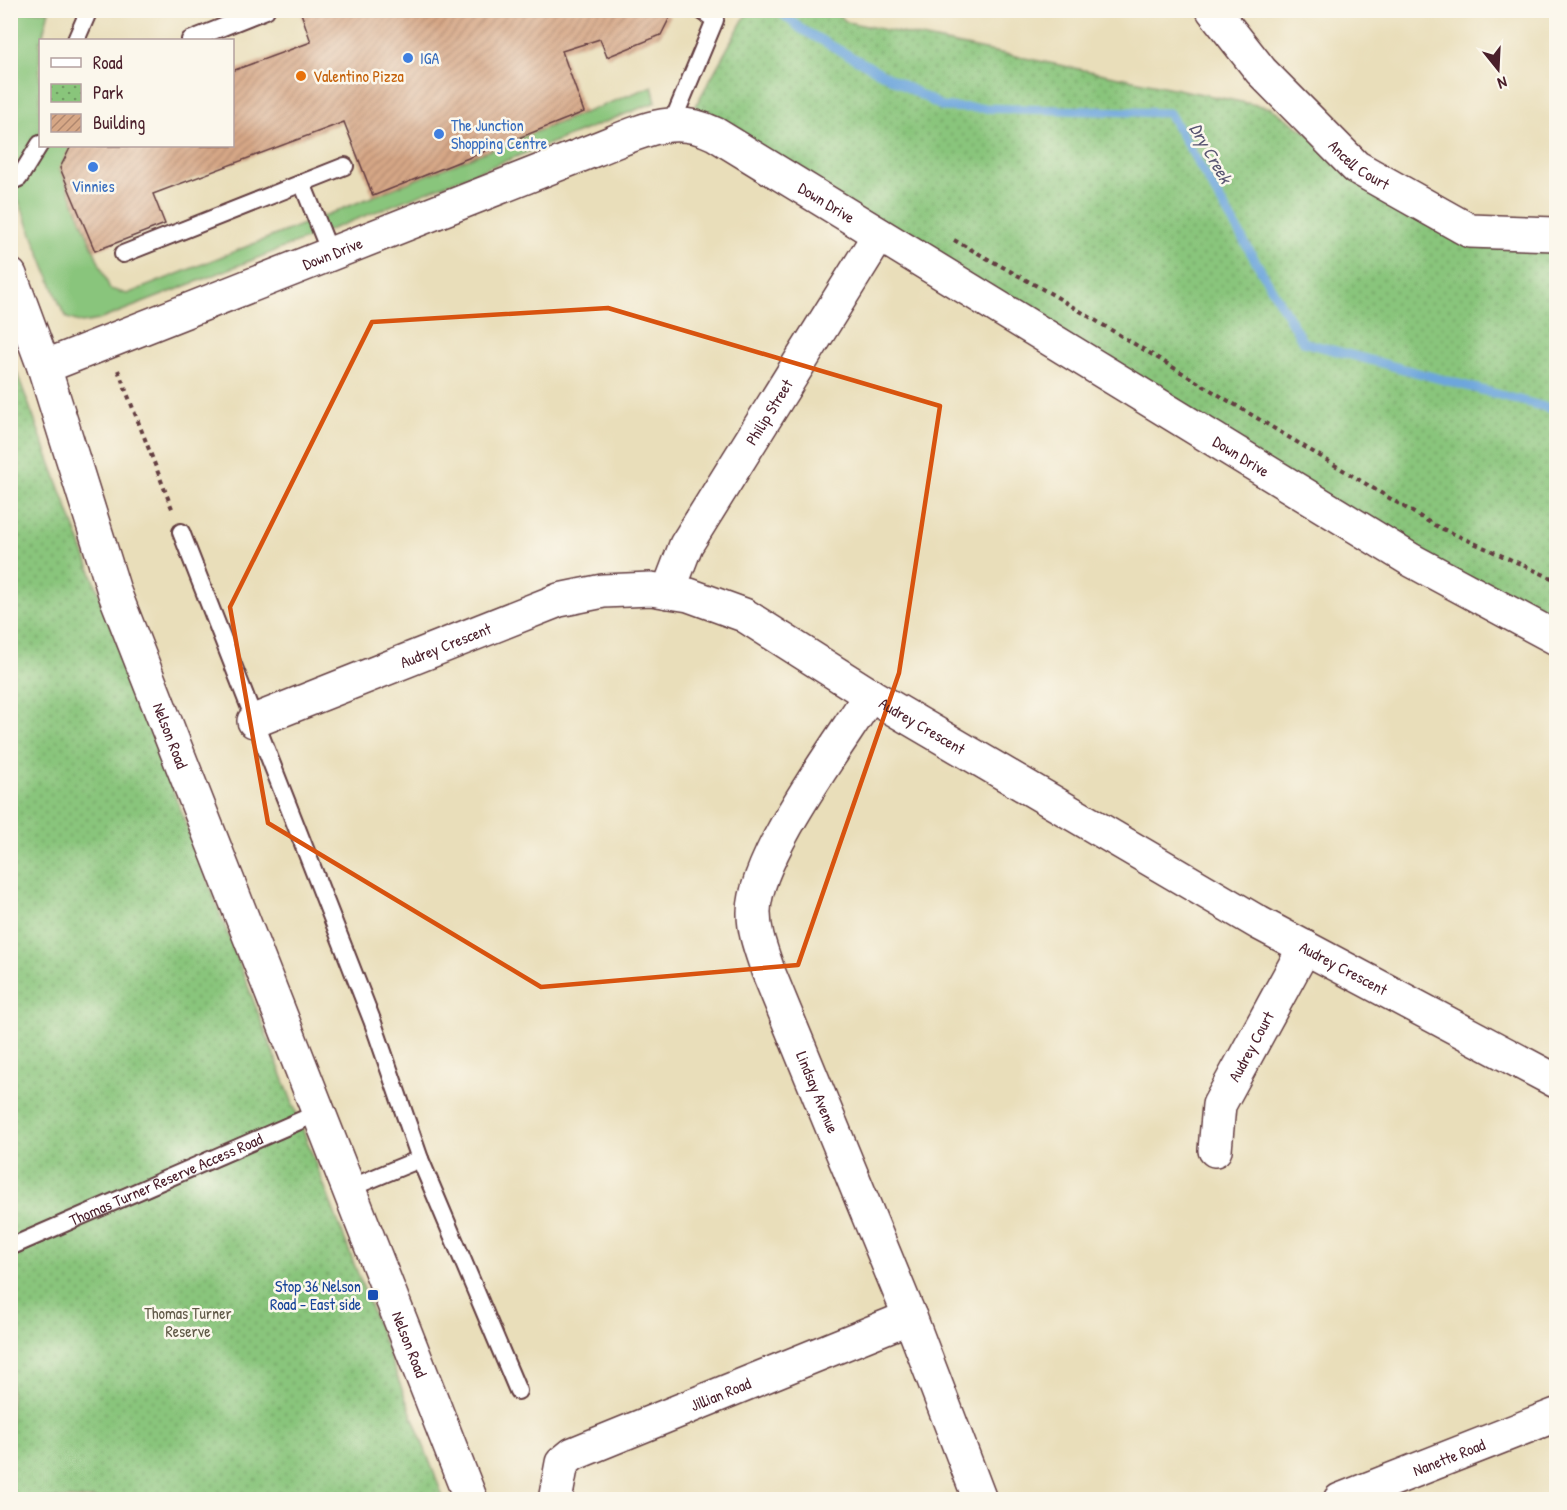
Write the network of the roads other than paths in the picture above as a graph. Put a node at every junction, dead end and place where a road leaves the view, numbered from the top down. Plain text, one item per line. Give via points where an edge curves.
1 (89, 10) edge
2 (266, 10) edge
3 (701, 10) edge
4 (1212, 10) edge
5 (76, 39) edge
6 (193, 39) edge
7 (672, 123) junction
8 (39, 146) edge
9 (345, 166) dead end
10 (10, 182) edge
11 (302, 183) junction
12 (1557, 234) edge
13 (879, 235) junction
14 (123, 254) dead end
15 (331, 255) junction
16 (10, 275) edge
17 (44, 367) junction
18 (180, 532) road end
19 (668, 592) junction
20 (1557, 638) edge
21 (870, 695) junction
22 (254, 721) junction
23 (1305, 947) junction
24 (1557, 1081) edge
25 (320, 1112) junction
26 (1215, 1150) dead end
27 (420, 1158) junction
28 (350, 1188) junction
29 (10, 1247) edge
30 (910, 1317) junction
31 (518, 1391) dead end
32 (1557, 1415) edge
33 (557, 1497) edge
34 (471, 1500) edge
35 (980, 1500) edge
36 (1340, 1500) edge

1 - 5 lane
2 - 6 lane
3 - 7 lane via 715,20
4 - 12 street, Ancell Court via 1261,71 1356,167 1470,231
7 - 13 street, Down Drive via 686,123 715,134
7 - 15 street, Down Drive
8 - 10 lane via 18,178
9 - 11 lane
11 - 14 lane
11 - 15 lane
13 - 19 street, Philip Street via 686,545
13 - 20 street, Down Drive via 1411,560
15 - 17 street, Down Drive
16 - 17 street, Nelson Road
17 - 25 street, Nelson Road via 115,594
18 - 22 lane
19 - 21 street, Audrey Crescent via 721,605 749,618
19 - 22 street, Audrey Crescent via 603,591 559,600
21 - 23 street, Audrey Crescent
21 - 30 street, Lindsay Avenue via 771,851 753,911 755,932 768,971
22 - 27 lane via 372,1020
23 - 24 street, Audrey Crescent
23 - 26 street, Audrey Court via 1219,1105
25 - 28 street, Nelson Road
25 - 29 lane, Thomas Turner Reserve Access Road
27 - 28 lane
27 - 31 lane
28 - 34 street, Nelson Road
30 - 33 street, Jillian Road via 573,1454 562,1463
30 - 35 street, Lindsay Avenue
32 - 36 street, Nanette Road

